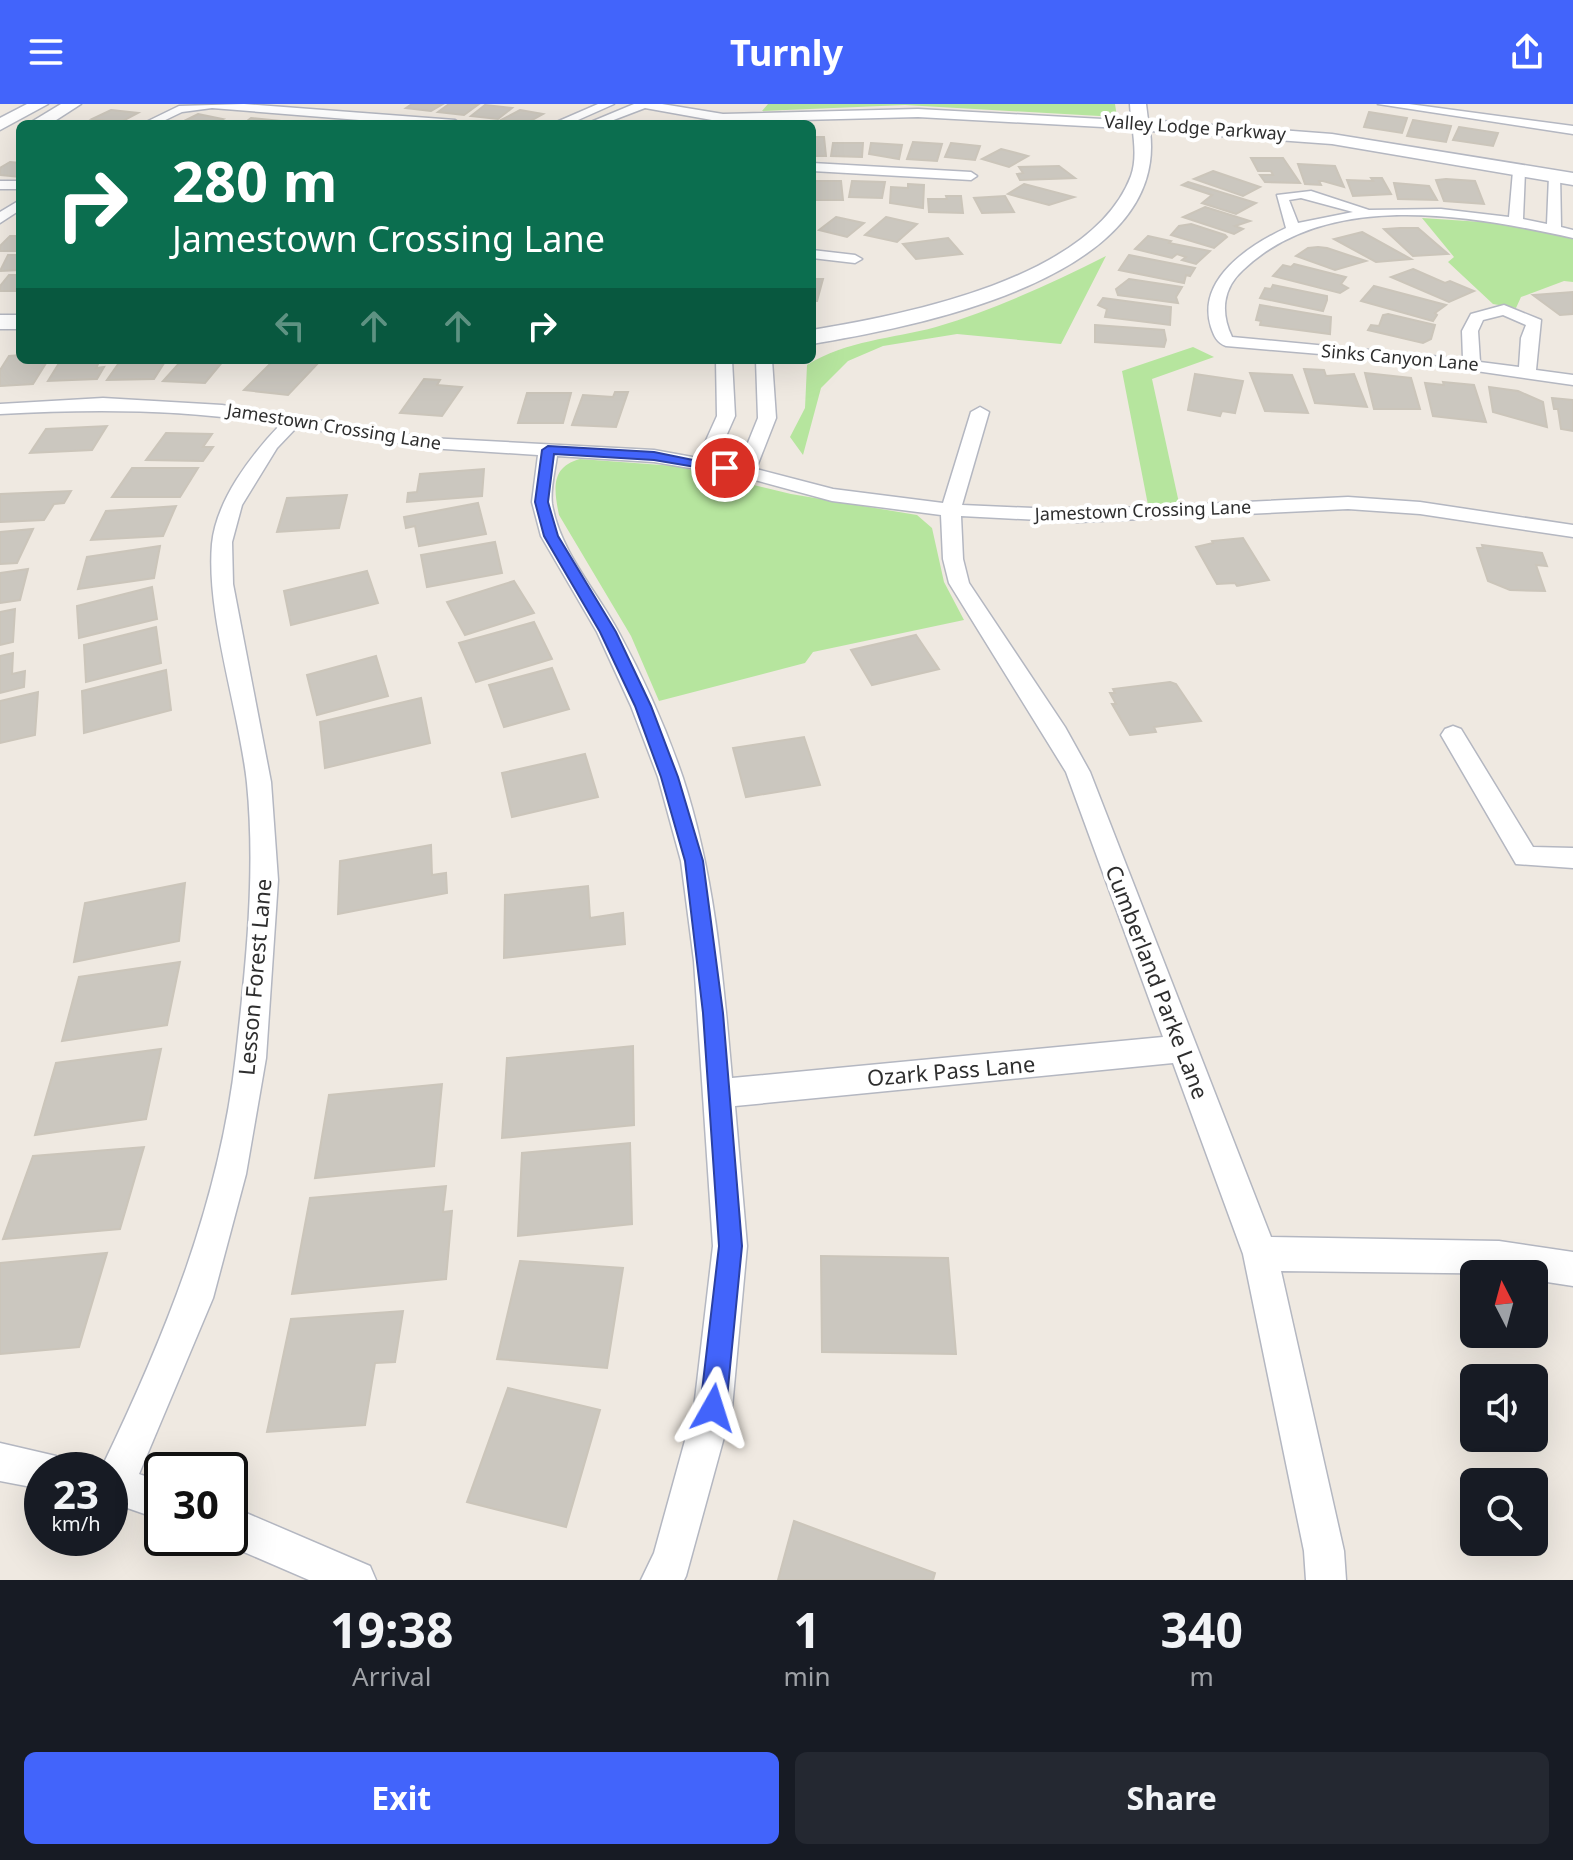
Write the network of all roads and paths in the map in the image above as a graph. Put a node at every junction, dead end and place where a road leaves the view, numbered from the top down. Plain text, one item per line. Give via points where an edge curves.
1 (40, 104) edge
2 (73, 104) edge
3 (608, 104) edge
4 (644, 104) edge
5 (1384, 104) edge
6 (325, 112) junction
7 (44, 120) edge
8 (158, 120) edge
9 (314, 120) edge
10 (412, 120) edge
11 (568, 120) edge
12 (602, 120) edge
13 (1139, 121) edge
14 (0, 125) edge
15 (1573, 130) edge
16 (816, 167) edge
17 (1519, 171) junction
18 (971, 176) dead end
19 (1564, 178) edge
20 (1536, 198) junction
21 (1377, 214) junction
22 (1516, 222) junction
23 (1293, 229) junction
24 (1554, 229) junction
25 (1573, 234) edge
26 (816, 254) edge
27 (855, 259) dead end
28 (816, 336) edge
29 (724, 364) edge
30 (764, 364) edge
31 (1472, 364) junction
32 (1527, 372) junction
33 (1573, 380) edge
34 (980, 412) dead end
35 (2, 413) edge
36 (291, 423) junction
37 (548, 450) junction
38 (705, 464) junction
39 (745, 472) junction
40 (949, 510) junction
41 (1573, 531) edge
42 (1453, 735) dead end
43 (1573, 858) edge
44 (1182, 1049) junction
45 (721, 1093) junction
46 (1260, 1254) junction
47 (1573, 1269) edge
48 (128, 1452) edge
49 (0, 1462) edge
50 (24, 1467) edge
51 (248, 1534) edge
52 (356, 1580) edge
53 (661, 1580) edge
54 (1326, 1580) edge

1 - 14 street
2 - 7 street
3 - 11 street
4 - 12 street
4 - 13 street, Valley Lodge Parkway via 723,118 869,115
5 - 15 street
6 - 8 street via 189,107
6 - 9 street
6 - 10 street
13 - 17 street, Valley Lodge Parkway
13 - 28 street via 1141,176 1129,200 1093,240 1066,258 996,292
16 - 18 street
17 - 19 street, Valley Lodge Parkway
17 - 20 street
19 - 20 street
20 - 22 street
20 - 24 street
21 - 22 street
21 - 23 street
21 - 23 street via 1306,194 1286,195 1282,198
22 - 24 street
23 - 31 street, Sinks Canyon Lane via 1248,256 1218,294 1215,322 1226,341
24 - 25 street
26 - 27 street
29 - 38 street via 726,416
30 - 39 street via 769,416
31 - 32 street, Sinks Canyon Lane
31 - 32 street via 1470,331 1477,317 1504,310 1535,323
32 - 33 street, Sinks Canyon Lane
34 - 40 street, Cumberland Parke Lane
35 - 36 street, Jamestown Crossing Lane via 103,403 161,404
36 - 37 street, Jamestown Crossing Lane via 429,443
36 - 48 street, Lesson Forest Lane via 270,445 232,505 222,542 223,584 259,782 265,880 251,1058 230,1174 196,1298
37 - 38 street, Jamestown Crossing Lane
37 - 45 street via 542,502 551,536 608,632 643,706 694,861
38 - 39 street, Jamestown Crossing Lane
39 - 40 street, Jamestown Crossing Lane via 832,495
40 - 41 street, Jamestown Crossing Lane via 1078,516 1348,503
40 - 44 street, Cumberland Parke Lane via 959,583 1078,772
42 - 43 street via 1525,857
44 - 45 street, Ozark Pass Lane
44 - 46 street, Cumberland Parke Lane
45 - 53 street via 730,1246 713,1408 672,1562
46 - 47 street via 1499,1258
46 - 54 street, Cumberland Parke Lane
49 - 50 street
51 - 52 street

